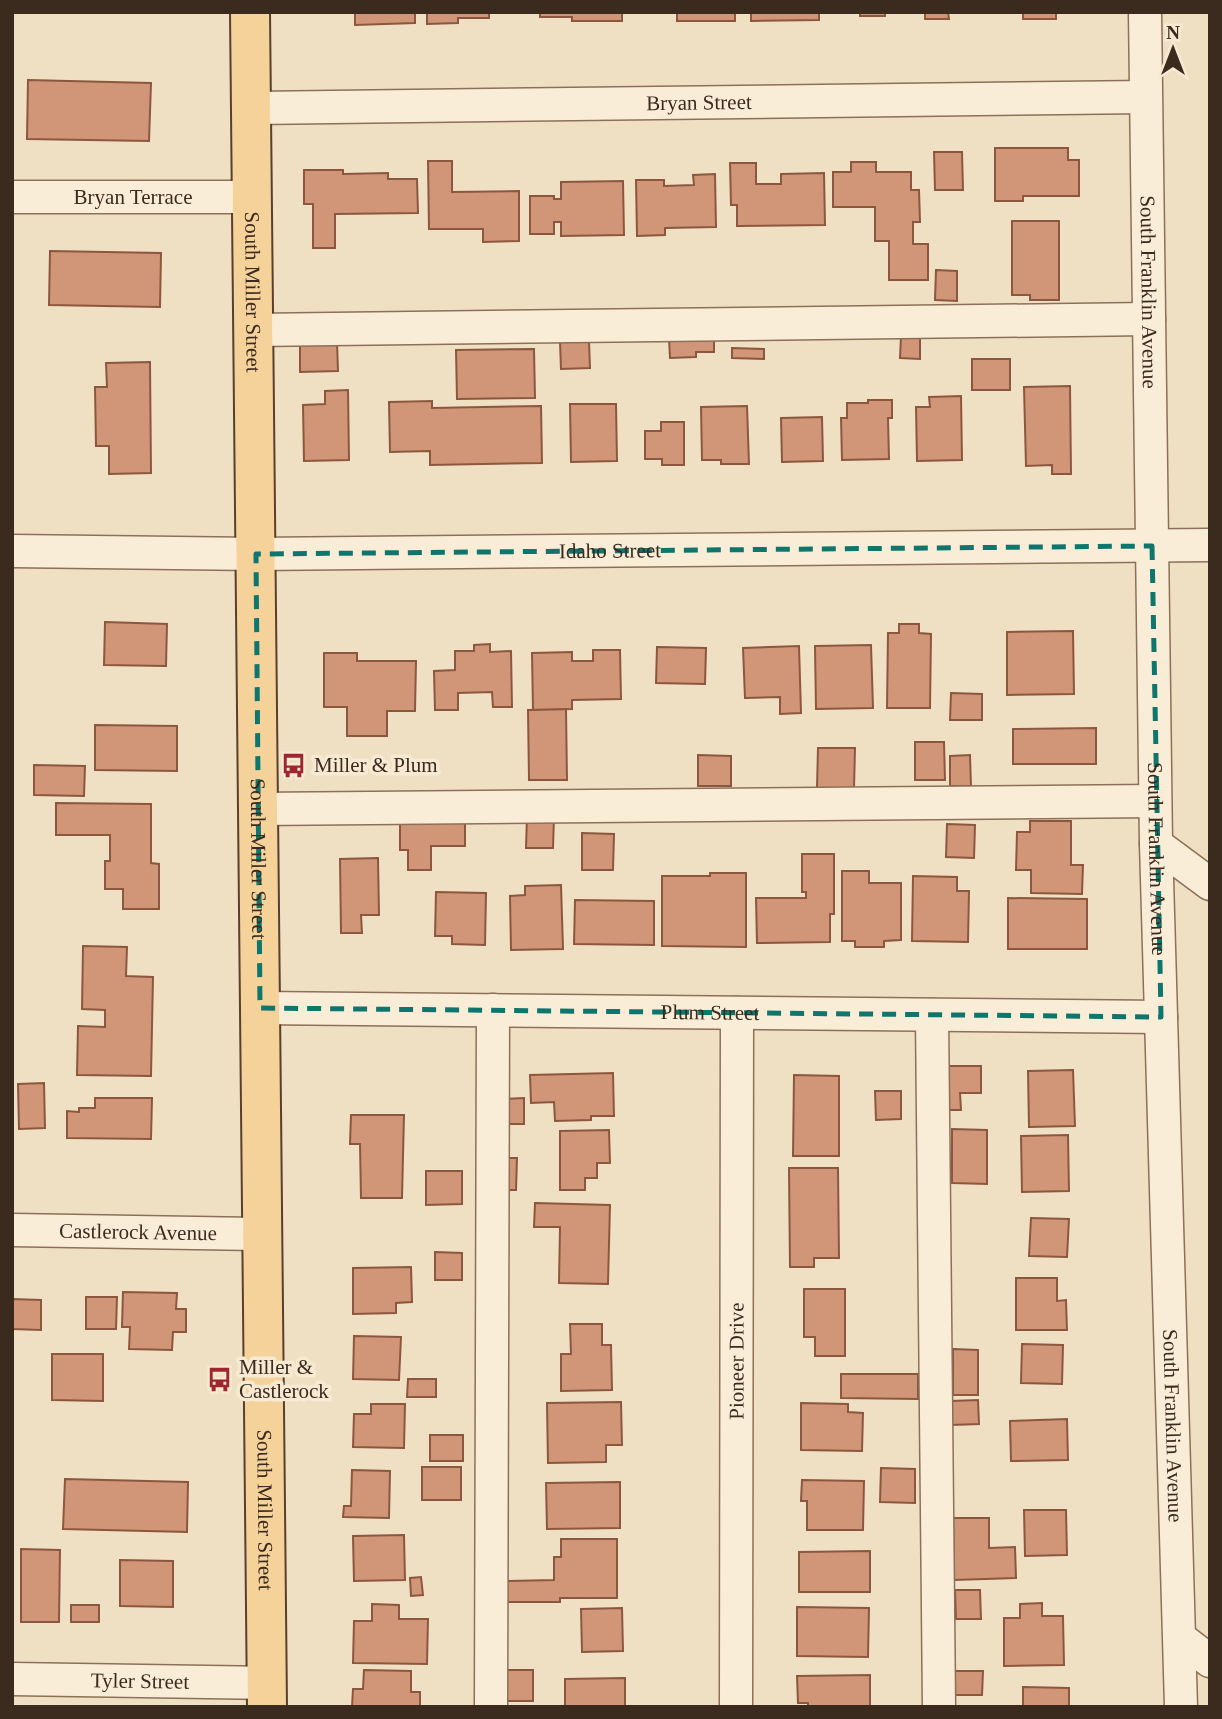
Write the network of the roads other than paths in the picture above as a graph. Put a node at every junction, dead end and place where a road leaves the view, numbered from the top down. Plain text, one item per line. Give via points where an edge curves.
1 (250, 12) edge
2 (1145, 12) edge
3 (1145, 97) junction
4 (251, 108) junction
5 (12, 197) edge
6 (252, 197) junction
7 (1149, 319) junction
8 (253, 330) junction
9 (1210, 545) edge
10 (1152, 546) junction
11 (12, 551) edge
12 (256, 554) junction
13 (1156, 801) junction
14 (258, 809) junction
15 (1156, 844) junction
16 (1210, 884) edge
17 (260, 1008) junction
18 (493, 1010) junction
19 (737, 1013) junction
20 (932, 1015) junction
21 (1161, 1017) junction
22 (12, 1230) edge
23 (262, 1234) junction
24 (1180, 1638) junction
25 (1210, 1661) edge
26 (12, 1679) edge
27 (267, 1695) edge
28 (491, 1707) edge
29 (736, 1707) edge
30 (939, 1707) edge
31 (1181, 1707) edge

1 - 4 main road, South Miller Street
2 - 3 street, South Franklin Avenue
3 - 4 street, Bryan Street
3 - 7 street, South Franklin Avenue
4 - 6 main road, South Miller Street
5 - 6 street, Bryan Terrace
6 - 8 main road, South Miller Street
7 - 8 street
7 - 10 street, South Franklin Avenue
8 - 12 main road, South Miller Street
9 - 10 street, Idaho Street
10 - 12 street, Idaho Street
10 - 13 street, South Franklin Avenue
11 - 12 street, Idaho Street
12 - 14 main road, South Miller Street
13 - 14 street
13 - 15 street, South Franklin Avenue
14 - 17 main road, South Miller Street
15 - 16 street
15 - 21 street, South Franklin Avenue
17 - 18 street, Plum Street
17 - 23 main road, South Miller Street
18 - 19 street, Plum Street
18 - 28 street
19 - 20 street, Plum Street
19 - 29 street, Pioneer Drive
20 - 21 street, Plum Street
20 - 30 street
21 - 24 street, South Franklin Avenue
22 - 23 street, Castlerock Avenue
23 - 27 main road, South Miller Street
24 - 25 street
24 - 31 street, South Franklin Avenue
26 - 27 street, Tyler Street

